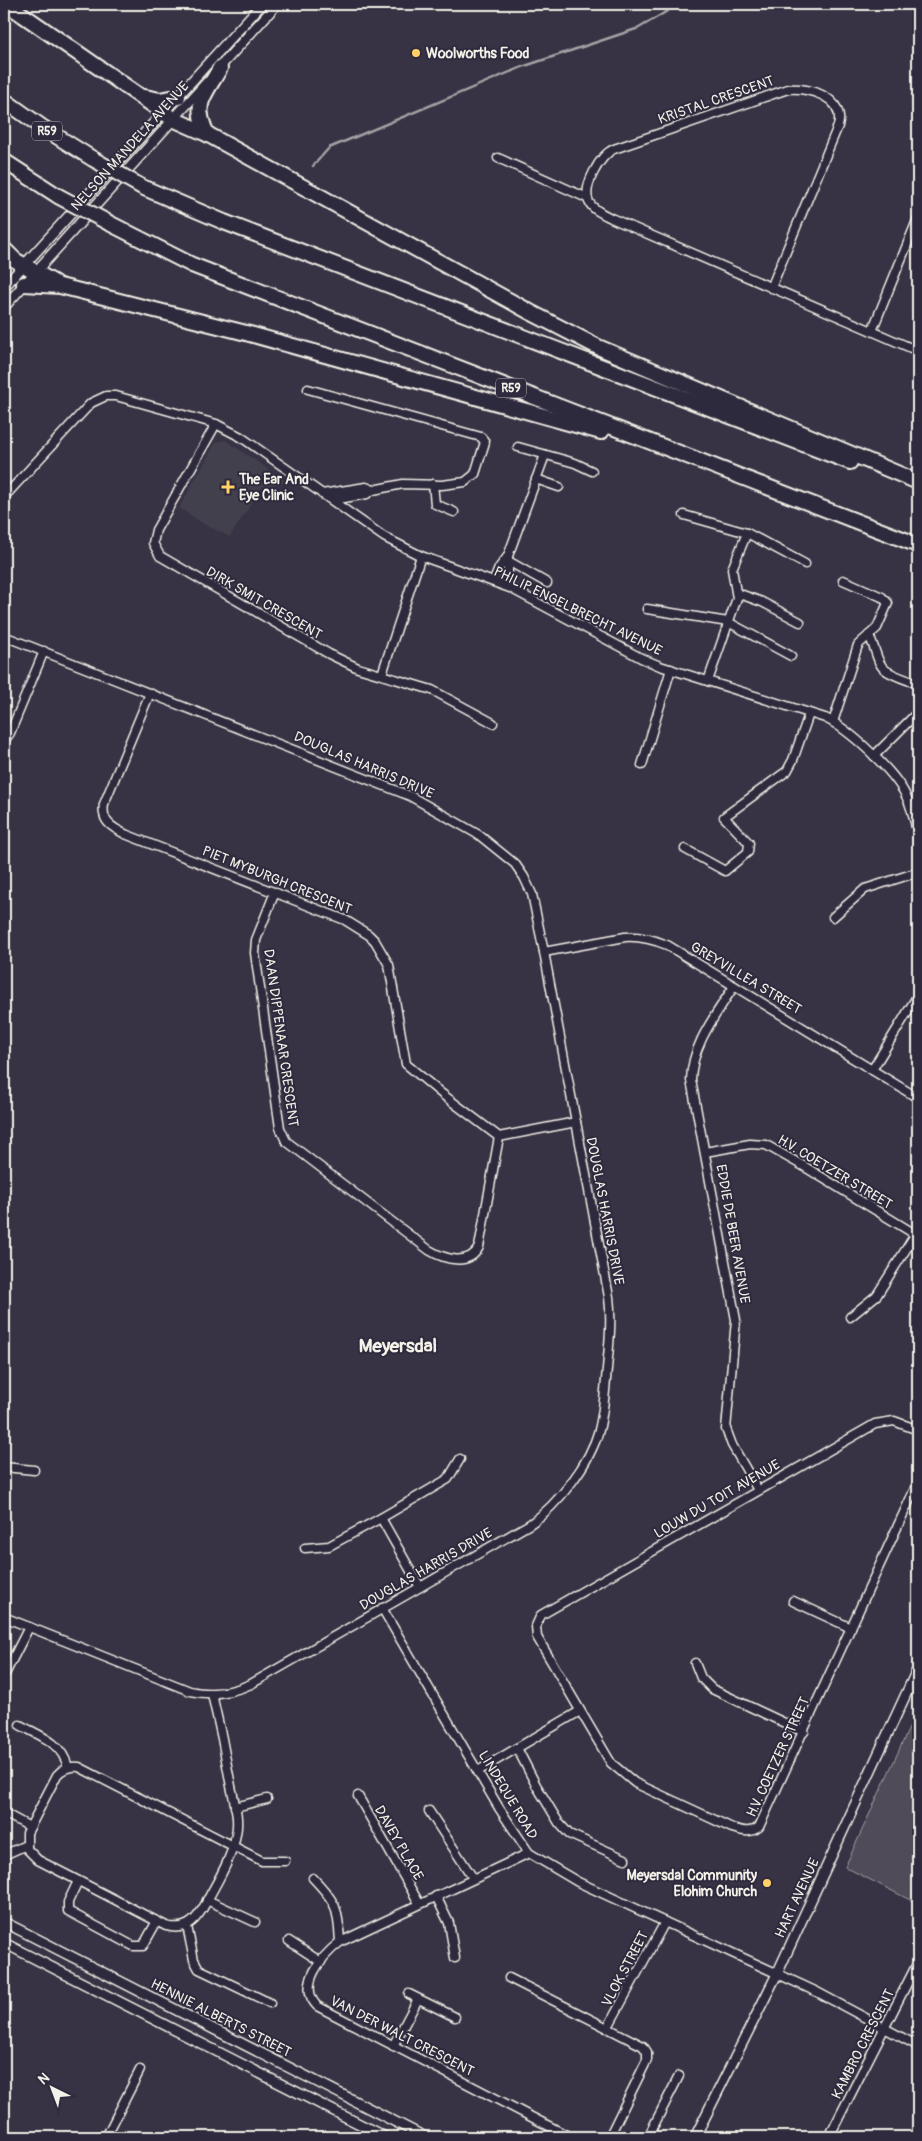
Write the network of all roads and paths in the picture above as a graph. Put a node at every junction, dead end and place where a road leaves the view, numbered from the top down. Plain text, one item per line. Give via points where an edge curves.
1 (6, 4) edge
2 (262, 4) edge
3 (277, 4) edge
4 (906, 4) edge
5 (918, 6) edge
6 (220, 68) junction
7 (139, 95) junction
8 (178, 97) junction
9 (4, 100) edge
10 (168, 116) junction
11 (208, 134) junction
12 (498, 158) dead end
13 (4, 161) edge
14 (587, 198) junction
15 (918, 218) edge
16 (4, 249) edge
17 (30, 269) junction
18 (24, 284) junction
19 (60, 286) junction
20 (4, 287) edge
21 (771, 288) junction
22 (4, 307) edge
23 (872, 331) junction
24 (918, 350) edge
25 (308, 389) dead end
26 (216, 424) junction
27 (648, 441) junction
28 (518, 448) dead end
29 (545, 455) junction
30 (592, 470) dead end
31 (536, 479) junction
32 (918, 482) edge
33 (433, 484) junction
34 (559, 487) dead end
35 (918, 488) edge
36 (373, 490) junction
37 (322, 494) junction
38 (4, 497) edge
39 (333, 500) junction
40 (454, 512) dead end
41 (684, 515) dead end
42 (747, 533) junction
43 (918, 545) edge
44 (421, 556) junction
45 (509, 559) junction
46 (805, 564) dead end
47 (843, 580) dead end
48 (494, 581) junction
49 (546, 583) dead end
50 (503, 585) junction
51 (737, 593) junction
52 (647, 609) dead end
53 (728, 622) junction
54 (800, 622) dead end
55 (869, 635) junction
56 (4, 636) edge
57 (44, 651) junction
58 (791, 656) dead end
59 (671, 669) junction
60 (382, 674) junction
61 (708, 681) junction
62 (910, 681) dead end
63 (150, 692) junction
64 (918, 712) edge
65 (809, 714) junction
66 (4, 721) edge
67 (833, 722) junction
68 (493, 723) dead end
69 (13, 724) junction
70 (4, 741) edge
71 (874, 756) junction
72 (642, 764) dead end
73 (918, 837) edge
74 (685, 849) dead end
75 (918, 872) edge
76 (275, 892) junction
77 (833, 917) dead end
78 (544, 952) junction
79 (734, 986) junction
80 (918, 995) edge
81 (872, 1070) junction
82 (918, 1098) edge
83 (576, 1122) junction
84 (499, 1137) junction
85 (705, 1152) junction
86 (917, 1236) edge
87 (850, 1317) dead end
88 (918, 1430) edge
89 (460, 1459) dead end
90 (4, 1467) edge
91 (34, 1470) dead end
92 (918, 1482) edge
93 (758, 1490) junction
94 (381, 1518) junction
95 (305, 1548) dead end
96 (420, 1587) junction
97 (793, 1601) dead end
98 (382, 1608) junction
99 (4, 1617) edge
100 (536, 1623) joint
101 (29, 1627) junction
102 (852, 1628) junction
103 (695, 1663) dead end
104 (918, 1668) edge
105 (4, 1676) edge
106 (212, 1694) junction
107 (580, 1711) junction
108 (20, 1725) dead end
109 (804, 1732) junction
110 (517, 1748) junction
111 (68, 1768) junction
112 (478, 1770) junction
113 (358, 1796) dead end
114 (267, 1798) dead end
115 (236, 1808) junction
116 (429, 1811) dead end
117 (4, 1813) edge
118 (30, 1827) junction
119 (26, 1845) junction
120 (234, 1845) junction
121 (529, 1853) junction
122 (4, 1855) edge
123 (626, 1859) dead end
124 (285, 1861) dead end
125 (313, 1878) dead end
126 (473, 1878) junction
127 (78, 1881) junction
128 (436, 1896) junction
129 (207, 1900) junction
130 (419, 1903) junction
131 (157, 1921) junction
132 (4, 1922) edge
133 (254, 1922) dead end
134 (665, 1922) junction
135 (187, 1926) junction
136 (288, 1941) dead end
137 (340, 1942) junction
138 (4, 1943) edge
139 (455, 1958) dead end
140 (321, 1962) junction
141 (918, 1962) edge
142 (777, 1974) junction
143 (509, 1978) dead end
144 (409, 1994) dead end
145 (418, 1999) junction
146 (270, 2003) dead end
147 (455, 2017) dead end
148 (608, 2027) junction
149 (884, 2029) junction
150 (393, 2046) junction
151 (918, 2046) edge
152 (140, 2070) dead end
153 (679, 2076) dead end
154 (106, 2137) edge
155 (385, 2137) edge
156 (425, 2137) edge
157 (570, 2137) edge
158 (609, 2137) edge
159 (648, 2137) edge
160 (695, 2137) edge
161 (831, 2137) edge

1 - 7 highway
2 - 8 street, NELSON MANDELA AVENUE
3 - 6 street, NELSON MANDELA AVENUE
4 - 5 street
6 - 10 street, NELSON MANDELA AVENUE
6 - 11 highway via 200,104 200,116
7 - 8 highway via 160,100
7 - 10 highway
8 - 10 street, NELSON MANDELA AVENUE
9 - 35 highway, R59, bridge via 142,187 224,222
10 - 11 highway
10 - 17 street, NELSON MANDELA AVENUE
10 - 17 street, NELSON MANDELA AVENUE
11 - 32 highway via 598,347
12 - 14 street
13 - 27 highway, R59, bridge via 58,196 200,269
14 - 21 street via 593,208 611,218
14 - 21 street, KRISTAL CRESCENT via 599,161 614,149 788,89 802,89 826,97 840,110 841,116
15 - 23 street
16 - 17 highway
17 - 18 street, NELSON MANDELA AVENUE
17 - 19 highway
17 - 20 street, NELSON MANDELA AVENUE
18 - 19 highway
18 - 22 street, NELSON MANDELA AVENUE
19 - 27 highway via 335,357 602,432
21 - 23 street
23 - 24 street
25 - 33 street via 484,440 485,446 471,479
26 - 37 street, PHILIP ENGELBRECHT AVENUE via 241,437
26 - 38 street, PHILIP ENGELBRECHT AVENUE via 116,396 98,399
26 - 60 street, DIRK SMIT CRESCENT via 156,530 153,543 156,552 329,654 358,668
27 - 43 highway, R59
28 - 29 street
29 - 30 street
29 - 31 street
31 - 34 street
31 - 45 street
33 - 36 street via 410,483
33 - 40 street via 435,504
36 - 37 street via 366,487
36 - 39 street
37 - 39 street, PHILIP ENGELBRECHT AVENUE
39 - 44 street, PHILIP ENGELBRECHT AVENUE via 384,537
41 - 42 street
42 - 46 street
42 - 51 street via 733,564
44 - 48 street, PHILIP ENGELBRECHT AVENUE
44 - 60 street
45 - 48 street via 499,568
45 - 49 street
45 - 50 street
47 - 55 street via 887,601 879,626
48 - 50 street, PHILIP ENGELBRECHT AVENUE
50 - 59 street, PHILIP ENGELBRECHT AVENUE via 641,658
51 - 53 street
51 - 54 street
52 - 53 street
53 - 58 street
53 - 61 street
55 - 62 street via 881,666
55 - 67 street via 858,646
56 - 57 street, DOUGLAS HARRIS DRIVE
57 - 63 street, DOUGLAS HARRIS DRIVE
57 - 69 street
59 - 61 street, PHILIP ENGELBRECHT AVENUE
59 - 72 street
60 - 68 street via 444,696
61 - 65 street, PHILIP ENGELBRECHT AVENUE
63 - 76 street, PIET MYBURGH CRESCENT via 104,804 107,822 125,834
63 - 78 street, DOUGLAS HARRIS DRIVE via 410,796 479,835 508,856 524,877 532,894
64 - 71 street
65 - 67 street, PHILIP ENGELBRECHT AVENUE
65 - 74 street via 787,771 724,817 746,840 750,847 748,852 732,868 723,871
66 - 69 street
67 - 71 street, PHILIP ENGELBRECHT AVENUE via 852,734
69 - 70 street
71 - 73 street, PHILIP ENGELBRECHT AVENUE via 906,794
75 - 77 street via 868,887
76 - 84 street, PIET MYBURGH CRESCENT via 354,924 375,941 390,968 405,1062
76 - 84 street, DAAN DIPPENAAR CRESCENT via 255,944 255,953 280,1128 286,1142 429,1250 460,1260 474,1254 478,1247
78 - 79 street, GREYVILLEA STREET via 625,937 648,938 667,945
78 - 83 street, DOUGLAS HARRIS DRIVE
79 - 81 street, GREYVILLEA STREET
79 - 85 street, EDDIE DE BEER AVENUE via 698,1045 692,1065 692,1087
80 - 81 street
81 - 82 street, GREYVILLEA STREET
83 - 84 street
83 - 96 street, DOUGLAS HARRIS DRIVE via 611,1319 597,1434 581,1467 546,1512
85 - 86 street, H.V. COETZER STREET via 750,1144 766,1145
85 - 93 street, EDDIE DE BEER AVENUE via 736,1320 726,1430
86 - 87 street via 877,1295
88 - 93 street, LOUW DU TOIT AVENUE via 894,1421 875,1424
89 - 94 street via 448,1479
90 - 91 street
92 - 102 street, H.V. COETZER STREET
93 - 100 street, LOUW DU TOIT AVENUE via 546,1611
94 - 95 street via 329,1546
94 - 96 street
96 - 98 street, DOUGLAS HARRIS DRIVE
97 - 102 street
98 - 106 street, DOUGLAS HARRIS DRIVE via 251,1684 238,1690
98 - 112 street, LINDEQUE ROAD
99 - 101 street, DOUGLAS HARRIS DRIVE
100 - 107 street, H.V. COETZER STREET via 537,1637
101 - 105 street
101 - 106 street, DOUGLAS HARRIS DRIVE via 190,1691
102 - 109 street, H.V. COETZER STREET
103 - 109 street via 701,1678 712,1689
104 - 142 street, HART AVENUE
106 - 115 street
107 - 109 street, H.V. COETZER STREET via 611,1763 635,1783 745,1832 754,1831 765,1818
107 - 110 street
108 - 111 street via 60,1748
110 - 112 street
110 - 123 street via 540,1792 569,1834
111 - 118 street via 57,1775
111 - 120 street via 79,1767
112 - 121 street, LINDEQUE ROAD
113 - 130 street, DAVEY PLACE
114 - 115 street
115 - 120 street
116 - 126 street
117 - 118 street
118 - 119 street
119 - 122 street
119 - 127 street via 34,1858
120 - 124 street via 262,1861
120 - 129 street
121 - 126 street, VAN DER WALT CRESCENT
121 - 134 street, LINDEQUE ROAD via 578,1882
125 - 137 street via 336,1907
126 - 128 street, VAN DER WALT CRESCENT
127 - 131 street
127 - 131 street via 68,1902 68,1911 134,1946 143,1946
128 - 130 street, VAN DER WALT CRESCENT
128 - 139 street via 449,1923
129 - 133 street
129 - 135 street via 198,1918
130 - 137 street, VAN DER WALT CRESCENT
131 - 135 street via 173,1928
132 - 156 street, HENNIE ALBERTS STREET
134 - 142 street, LINDEQUE ROAD
134 - 148 street, VLOK STREET
135 - 146 street via 199,1969
136 - 140 street
137 - 140 street, VAN DER WALT CRESCENT
138 - 155 street
140 - 150 street, VAN DER WALT CRESCENT via 309,1983 310,1999 317,2006
141 - 149 street, KAMBRO CRESCENT
142 - 149 street, LINDEQUE ROAD
142 - 160 street, HART AVENUE
143 - 148 street
144 - 145 street
145 - 147 street
145 - 150 street
148 - 158 street via 636,2041 648,2052 644,2068
149 - 151 street, LINDEQUE ROAD
149 - 161 street, KAMBRO CRESCENT
150 - 157 street, VAN DER WALT CRESCENT
152 - 154 street
153 - 159 street

